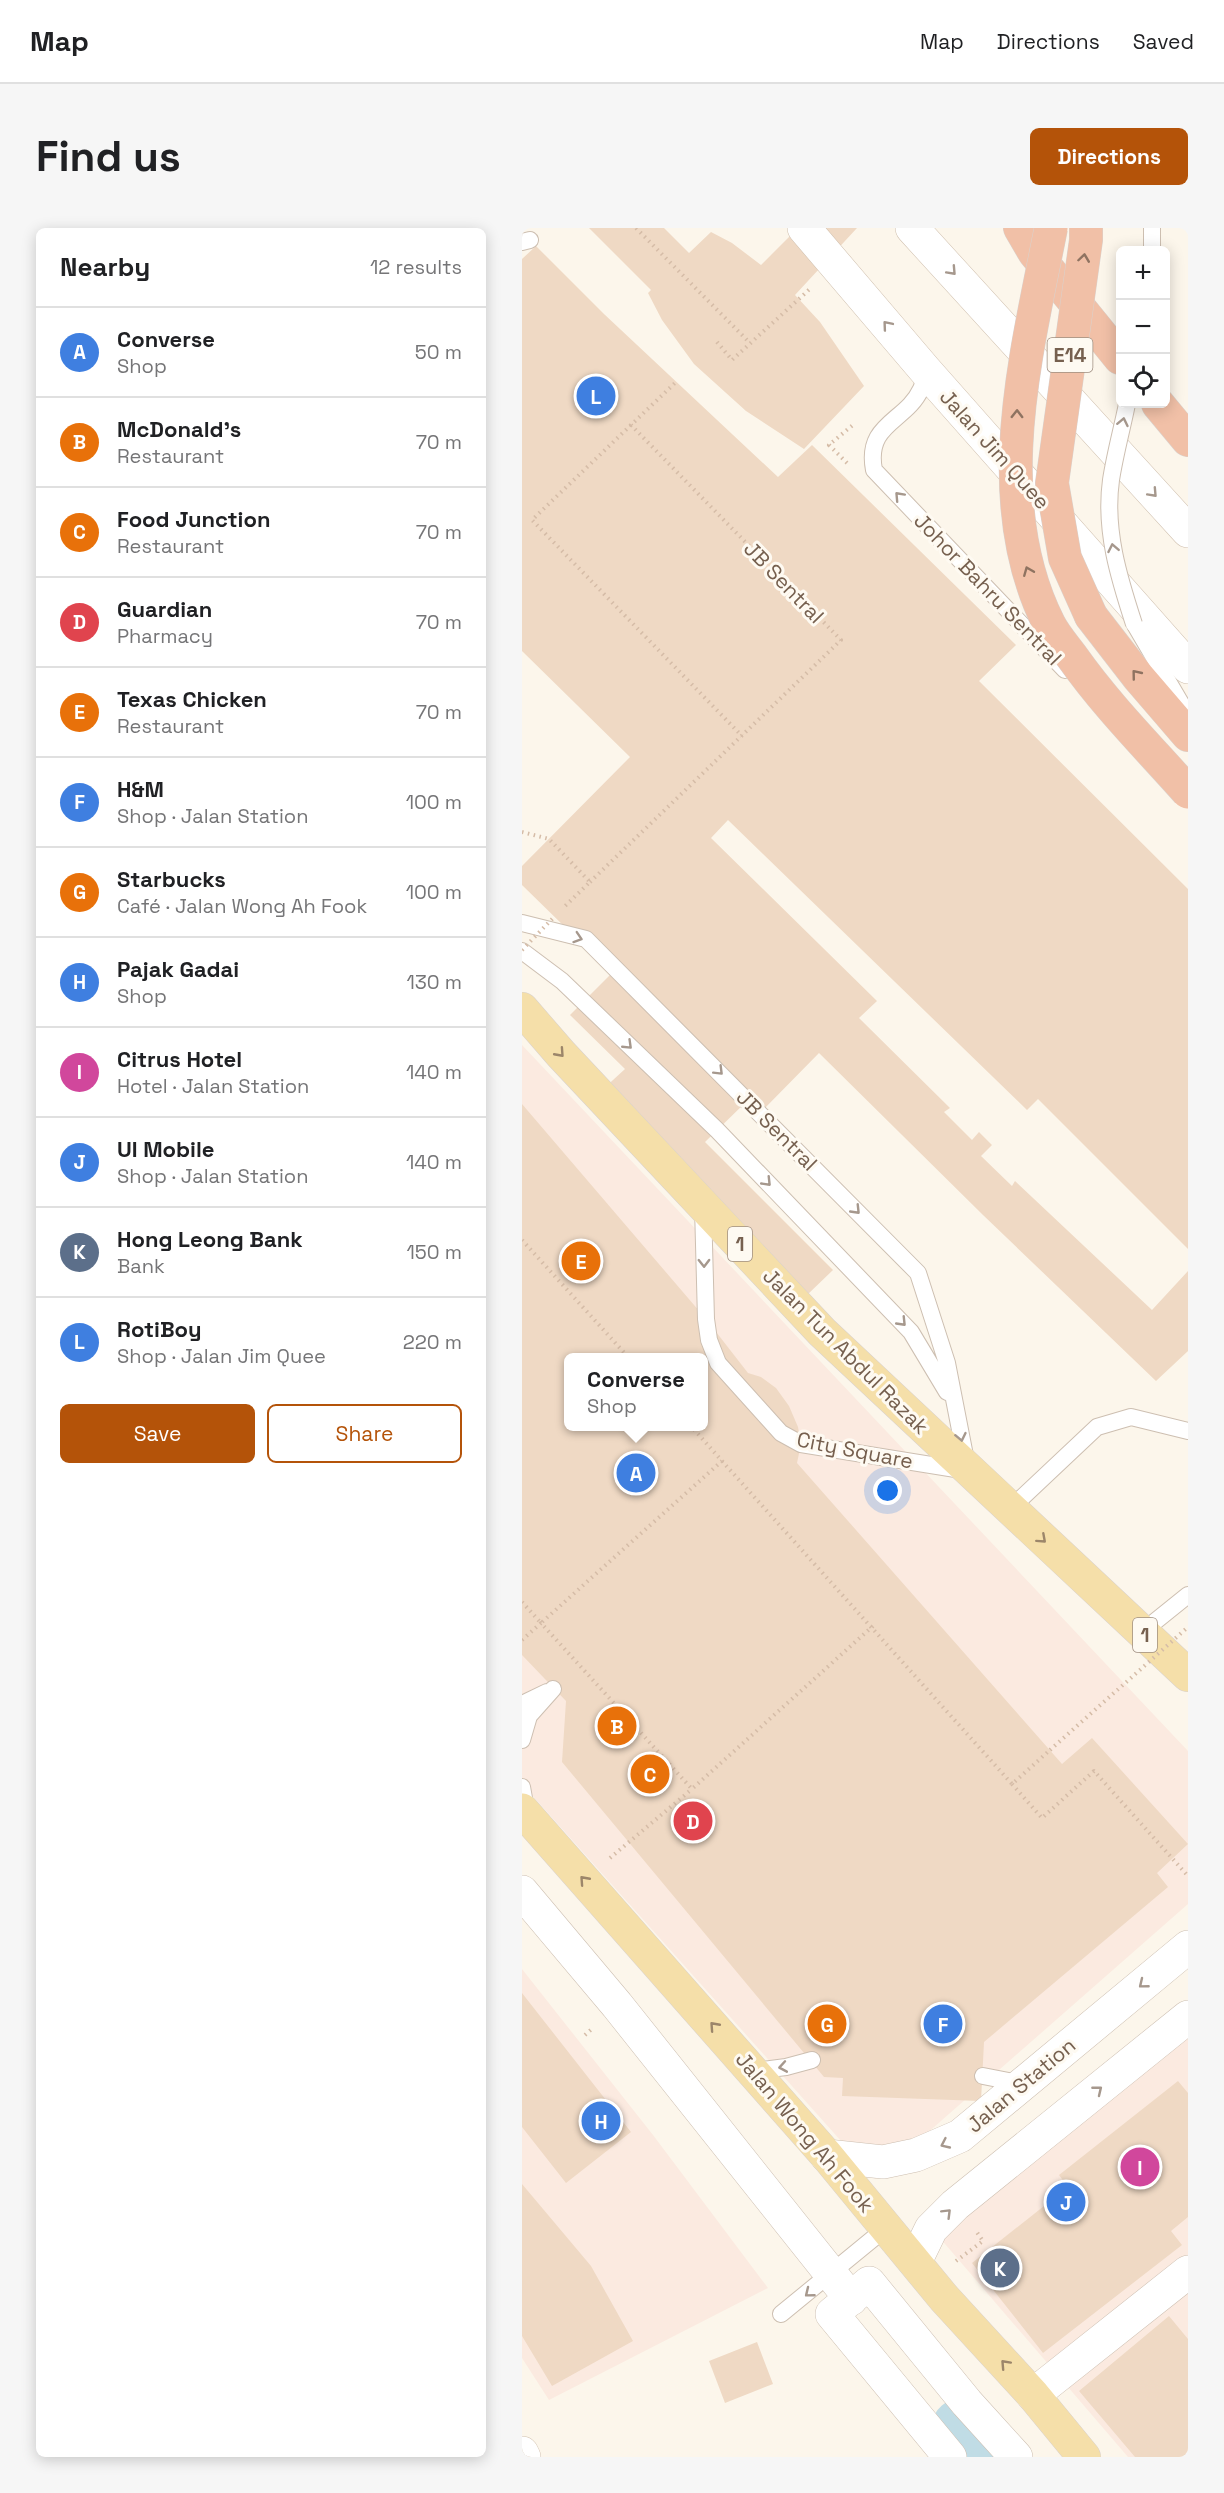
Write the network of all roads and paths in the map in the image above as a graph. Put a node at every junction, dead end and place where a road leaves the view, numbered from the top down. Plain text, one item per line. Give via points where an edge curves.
1 (636, 228) edge
2 (804, 228) edge
3 (912, 228) edge
4 (1020, 228) edge
5 (1051, 228) edge
6 (1086, 228) edge
7 (1152, 228) edge
8 (1152, 246) edge
9 (837, 265) junction
10 (717, 342) dead end
11 (750, 343) junction
12 (1117, 354) edge
13 (925, 370) junction
14 (676, 382) dead end
15 (1126, 408) edge
16 (1161, 408) edge
17 (631, 425) junction
18 (1188, 440) edge
19 (1188, 531) edge
20 (1188, 667) edge
21 (1188, 715) edge
22 (1188, 735) edge
23 (742, 736) junction
24 (1188, 791) edge
25 (522, 832) edge
26 (590, 882) junction
27 (522, 923) edge
28 (522, 950) edge
29 (522, 1009) edge
30 (703, 1204) junction
31 (522, 1240) edge
32 (526, 1245) junction
33 (522, 1248) edge
34 (624, 1353) edge
35 (954, 1403) junction
36 (695, 1431) edge
37 (1188, 1431) edge
38 (722, 1461) junction
39 (968, 1471) junction
40 (1010, 1509) junction
41 (1188, 1595) edge
42 (522, 1602) edge
43 (541, 1623) junction
44 (873, 1626) junction
45 (1188, 1626) edge
46 (1142, 1632) junction
47 (522, 1640) edge
48 (1188, 1675) edge
49 (522, 1704) edge
50 (522, 1740) edge
51 (1012, 1784) junction
52 (692, 1789) junction
53 (524, 1804) edge
54 (629, 1842) dead end
55 (1188, 1876) edge
56 (522, 1892) edge
57 (1188, 1947) edge
58 (1188, 2017) edge
59 (812, 2060) dead end
60 (753, 2071) junction
61 (983, 2076) dead end
62 (1025, 2084) junction
63 (827, 2156) junction
64 (886, 2228) junction
65 (915, 2262) junction
66 (1186, 2277) edge
67 (841, 2286) junction
68 (781, 2314) dead end
69 (1033, 2394) junction
70 (950, 2457) edge
71 (1017, 2457) edge
72 (1084, 2457) edge

1 - 11 path
2 - 9 street, Jalan Jim Quee
3 -> 19 street
4 - 12 highway, E14 via 1034,252
24 -> 5 highway, E14, bridge via 1095,688 1049,626 1023,559 1017,473 1018,401
22 -> 6 highway, E14, bridge via 1138,678 1092,616 1065,558 1052,483
7 - 8 lane
9 - 11 path
13 -> 9 street, Jalan Jim Quee
10 - 11 path via 732,360
13 - 20 street, Jalan Jim Quee
24 -> 13 lane, Johor Bahru Sentral via 1040,645 874,470 872,456 877,435 916,398
14 - 17 path
21 -> 15 lane, bridge via 1134,624 1118,575 1111,535 1111,482
16 - 18 highway
17 - 23 path, JB Sentral via 841,640
17 - 23 path via 532,520
23 - 26 path, JB Sentral
25 - 26 path via 549,839
26 - 28 path, JB Sentral, bridge
27 -> 35 lane, JB Sentral via 586,939 918,1273 947,1363
28 -> 35 lane, JB Sentral via 562,981 717,1130 911,1332
29 -> 30 main road, Jalan Tun Abdul Razak / 1
30 - 39 main road, Jalan Tun Abdul Razak / 1 via 822,1332
30 -> 39 lane, City Square via 709,1340 718,1363 781,1433 801,1444
31 - 32 path
32 - 33 path
32 - 34 path
35 -> 39 lane, JB Sentral
36 - 38 path
37 - 40 lane via 1131,1417 1097,1427
38 - 43 path
38 - 44 path
39 - 40 main road, Jalan Tun Abdul Razak / 1
40 -> 46 main road, Jalan Tun Abdul Razak / 1
41 - 46 lane
42 - 43 path
43 - 47 path
43 - 52 path
44 - 51 path
44 - 52 path
45 - 51 path, bridge
46 - 48 main road, Jalan Tun Abdul Razak / 1
49 - 50 lane via 553,1689 529,1716
51 - 55 path via 1042,1818 1094,1771
52 - 54 path
60 -> 53 main road, Jalan Wong Ah Fook
56 - 67 street
57 -> 62 street, Jalan Station
65 -> 58 street via 931,2229 955,2205
59 -> 60 lane
60 - 63 main road, Jalan Wong Ah Fook
61 - 62 lane
62 -> 63 street, Jalan Station via 960,2136 927,2152 883,2162
63 - 64 main road, Jalan Wong Ah Fook
64 - 65 main road, Jalan Wong Ah Fook
64 - 67 lane
69 -> 65 main road, Jalan Wong Ah Fook
66 - 69 street
67 -> 68 lane
67 - 70 street via 832,2314
67 - 71 street via 870,2283 967,2403
69 - 72 main road, Jalan Wong Ah Fook

